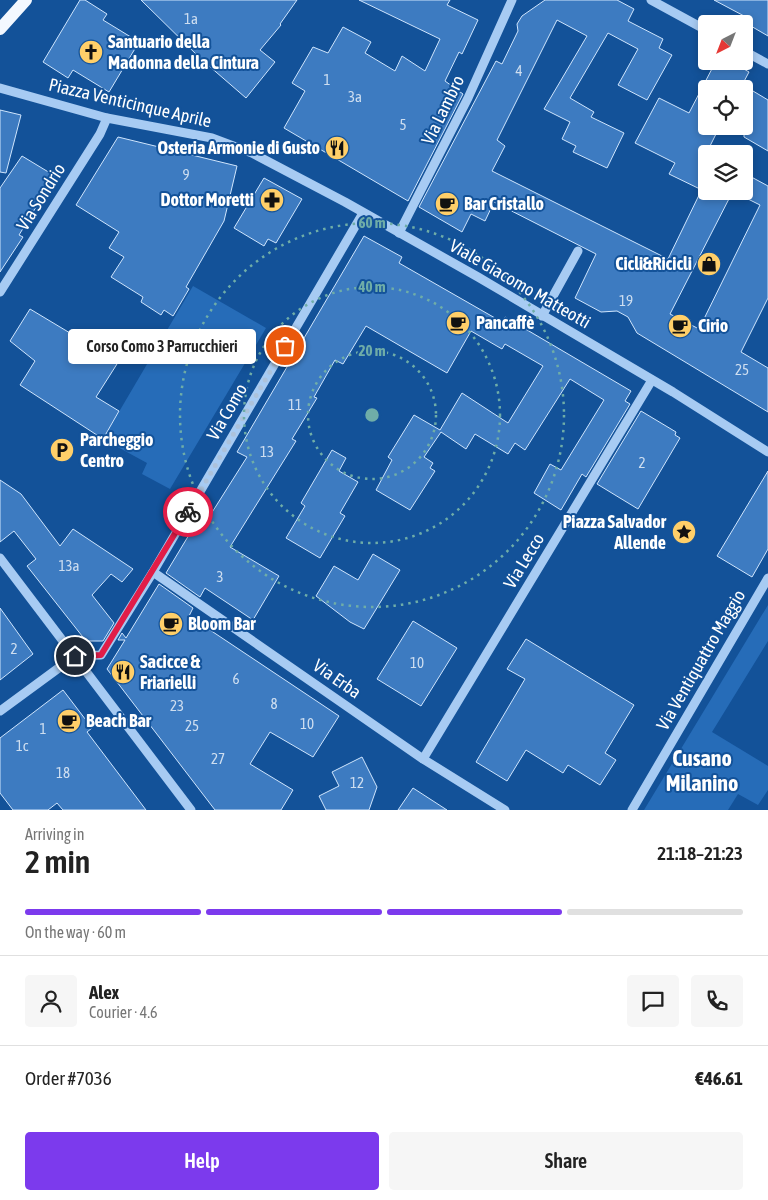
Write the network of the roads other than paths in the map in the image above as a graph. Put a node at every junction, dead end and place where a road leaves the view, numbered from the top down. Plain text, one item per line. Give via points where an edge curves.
1 (26, 0) edge
2 (512, 0) edge
3 (651, 0) edge
4 (698, 26) edge
5 (0, 29) edge
6 (753, 56) edge
7 (768, 64) edge
8 (0, 88) edge
9 (107, 118) junction
10 (252, 153) joint
11 (363, 213) junction
12 (399, 233) junction
13 (578, 251) dead end
14 (0, 292) edge
15 (542, 316) junction
16 (652, 380) junction
17 (768, 452) edge
18 (0, 558) edge
19 (153, 572) junction
20 (768, 578) edge
21 (75, 656) junction
22 (0, 711) edge
23 (423, 758) junction
24 (191, 810) edge
25 (505, 810) edge
26 (632, 810) edge

1 - 5 main road
2 - 12 street, Via Lambro via 468,98
3 - 4 street
6 - 7 street
8 - 9 street, Piazza Venticinque Aprile
9 - 10 street, Piazza Venticinque Aprile via 212,138
9 - 14 street, Via Sondrio
10 - 11 street, Viale Giacomo Matteotti
11 - 12 street, Viale Giacomo Matteotti
11 - 19 street, Via Como
12 - 15 street, Viale Giacomo Matteotti
13 - 15 street
15 - 16 street, Viale Giacomo Matteotti
16 - 17 street, Viale Giacomo Matteotti
16 - 23 street, Via Lecco
18 - 21 street
19 - 21 street, Via Como via 101,655
19 - 23 street, Via Erba
20 - 26 street, Via Ventiquattro Maggio
21 - 22 street
21 - 24 street
23 - 25 street, Via Erba

